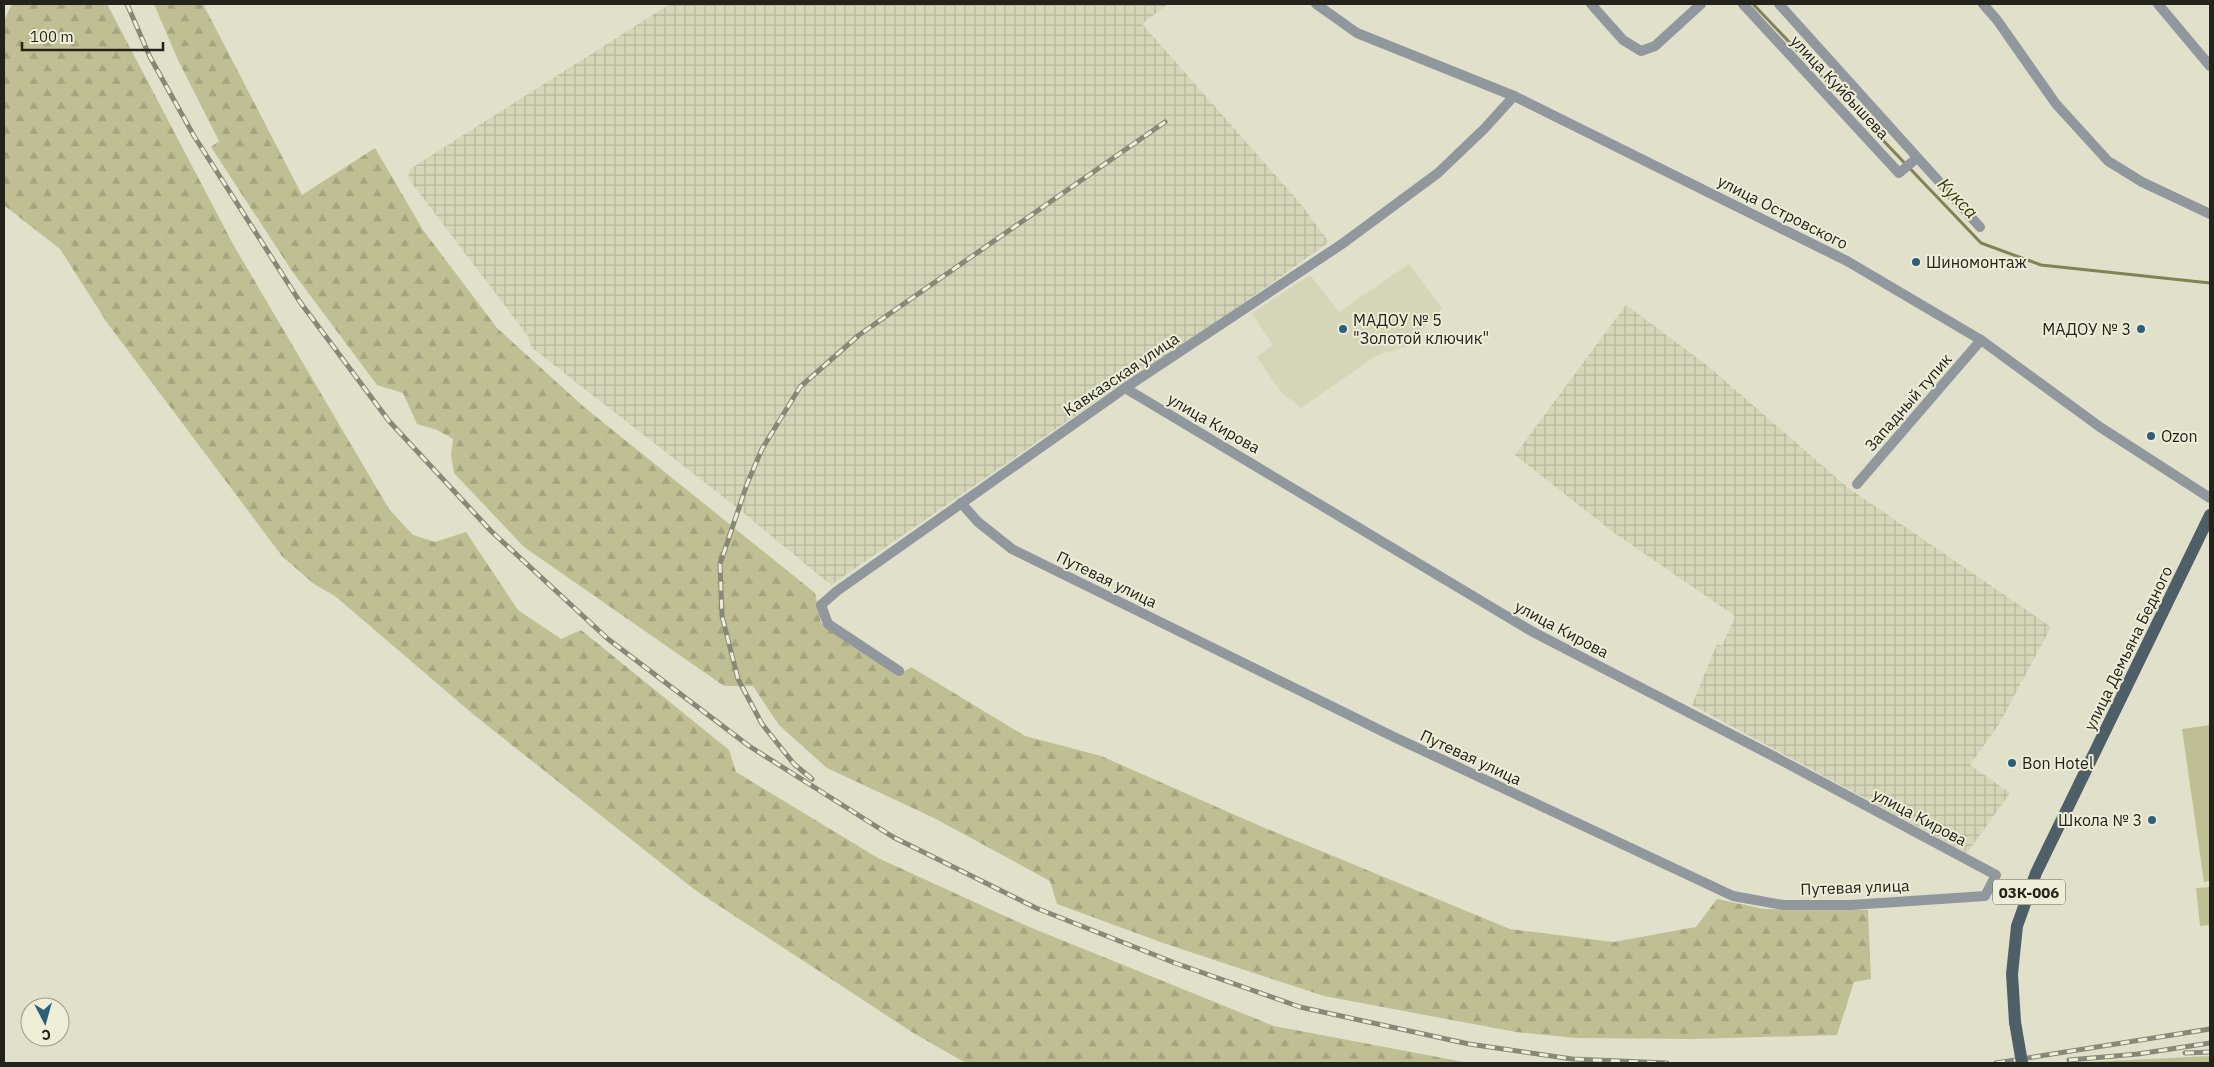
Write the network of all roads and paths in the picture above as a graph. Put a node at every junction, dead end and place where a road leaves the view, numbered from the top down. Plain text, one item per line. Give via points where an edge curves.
1 (1316, 4) edge
2 (1591, 4) edge
3 (1702, 4) edge
4 (1744, 4) edge
5 (1779, 4) edge
6 (1983, 4) edge
7 (2158, 4) edge
8 (2210, 66) edge
9 (1514, 96) junction
10 (1911, 163) junction
11 (2210, 214) edge
12 (1980, 227) dead end
13 (1981, 340) junction
14 (1125, 388) junction
15 (1857, 484) dead end
16 (2210, 498) edge
17 (961, 503) junction
18 (2210, 516) edge
19 (899, 671) dead end
20 (1996, 875) joint
21 (2022, 1063) edge

1 - 9 street, улица Островского via 1357,33
2 - 3 street via 1624,40 1641,51 1655,46
4 - 10 street, улица Куйбышева via 1899,173
5 - 10 street, улица Куйбышева
6 - 11 street via 2056,104 2108,161 2142,182
7 - 8 street
9 - 13 street, улица Островского via 1848,261
9 - 14 street, Кавказская улица via 1438,173 1342,244
10 - 12 street, улица Куйбышева
13 - 15 street, Западный тупик
13 - 16 street, улица Островского via 2100,427
14 - 17 street, Кавказская улица
14 - 20 street, улица Кирова via 1533,632
17 - 19 street, Кавказская улица via 821,605 828,624
17 - 20 street, Путевая улица via 978,522 1012,549 1394,737 1733,896 1783,904 1851,904 1984,896
18 - 21 main road, улица Демьяна Бедного / 03К-006, bridge via 2036,872 2017,926 2012,974 2014,1022

